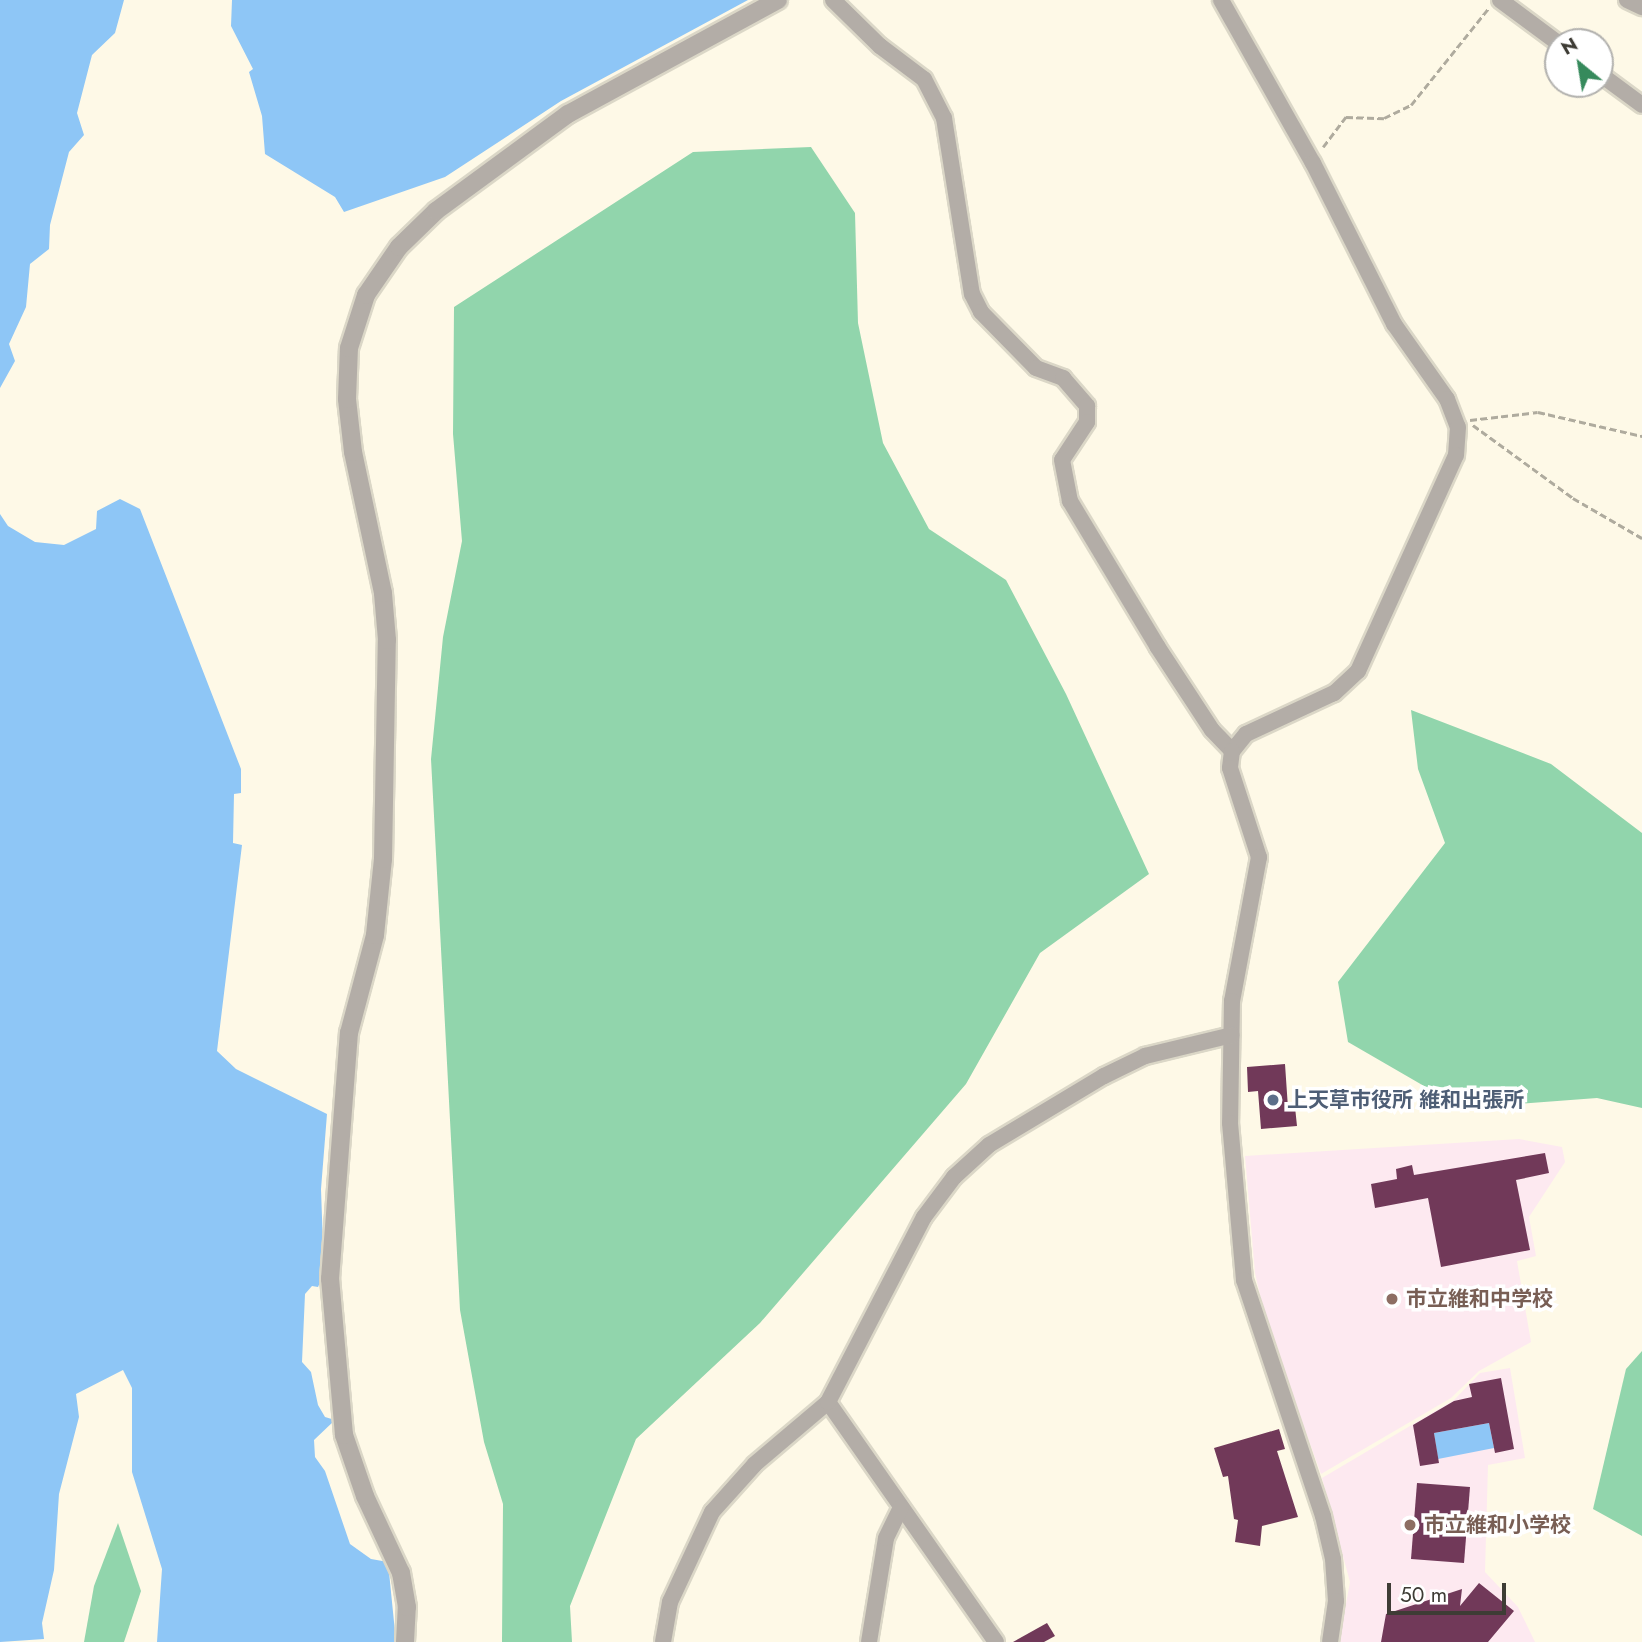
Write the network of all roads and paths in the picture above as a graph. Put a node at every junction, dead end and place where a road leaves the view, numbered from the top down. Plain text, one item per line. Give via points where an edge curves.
1 (778, 0) edge
2 (833, 0) edge
3 (1221, 0) edge
4 (1494, 0) edge
5 (1500, 0) edge
6 (1627, 0) edge
7 (1642, 7) edge
8 (1544, 33) edge
9 (1614, 84) edge
10 (1642, 105) edge
11 (1313, 163) junction
12 (1642, 436) edge
13 (1642, 538) edge
14 (1232, 751) junction
15 (1231, 1035) junction
16 (828, 1402) junction
17 (901, 1507) junction
18 (405, 1642) edge
19 (663, 1642) edge
20 (869, 1642) edge
21 (996, 1642) edge
22 (1330, 1642) edge

1 - 18 street via 568,114 436,211 399,247 366,295 349,348 347,399 353,452 383,593 387,640 383,859 375,935 349,1033 330,1279 345,1435 365,1496 401,1573
2 - 14 street via 880,46 924,79 944,118 972,294 981,313 1036,368 1062,378 1087,406 1087,422 1062,460 1070,501 1157,646 1212,730
3 - 11 street
4 - 11 path via 1411,105 1384,118 1346,117
5 - 8 street
6 - 7 street
9 - 10 street
11 - 14 street via 1394,324 1455,414 1456,455 1358,671 1334,693 1246,734
12 - 13 path via 1580,418 1538,412 1468,420 1573,498
14 - 15 street via 1230,768 1259,857 1232,1001
15 - 16 street via 1145,1056 989,1145 954,1177 924,1217
15 - 22 street via 1230,1123 1244,1280 1323,1516 1336,1601
16 - 17 street
16 - 19 street via 755,1465 712,1512 670,1602
17 - 20 street via 887,1538
17 - 21 street

